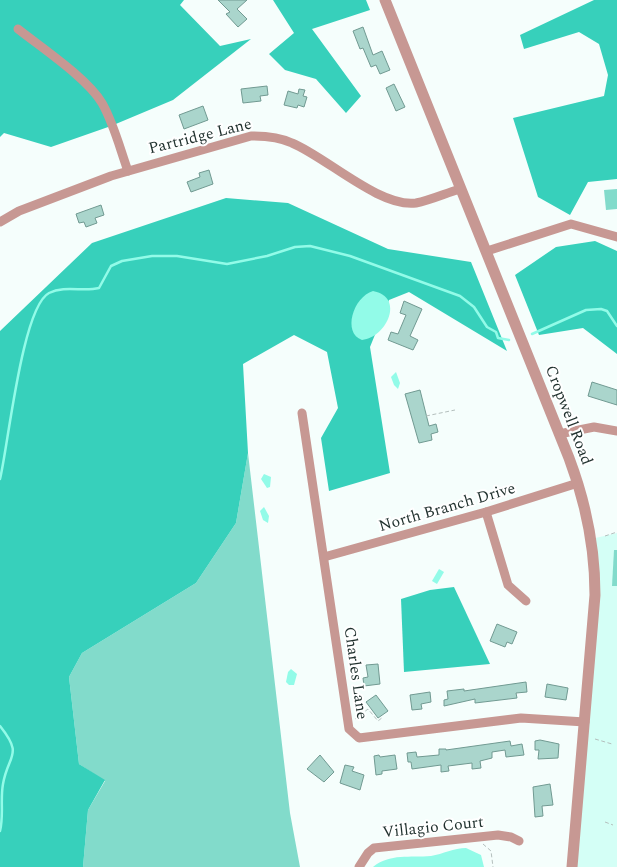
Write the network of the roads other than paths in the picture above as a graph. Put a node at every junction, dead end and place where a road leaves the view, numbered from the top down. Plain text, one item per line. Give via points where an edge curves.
1 (385, 0) edge
2 (18, 29) dead end
3 (128, 171) junction
4 (460, 189) junction
5 (0, 222) edge
6 (617, 237) edge
7 (487, 251) junction
8 (302, 413) dead end
9 (617, 431) edge
10 (559, 434) junction
11 (578, 483) junction
12 (486, 512) junction
13 (324, 557) junction
14 (526, 601) dead end
15 (585, 722) junction
16 (519, 841) dead end
17 (358, 867) edge
18 (572, 867) edge

1 - 4 street, Cropwell Road
2 - 3 street via 88,87 101,102
3 - 4 street, Partridge Lane via 251,136 266,136 304,148 391,199 416,203
3 - 5 street, Partridge Lane via 19,211
4 - 7 street, Cropwell Road
6 - 7 street via 571,224
7 - 10 street, Cropwell Road
8 - 13 street, Charles Lane
9 - 10 street via 594,427
10 - 11 street, Cropwell Road
11 - 12 street, North Branch Drive
11 - 15 street, Cropwell Road via 589,523 595,570
12 - 13 street, North Branch Drive
12 - 14 street via 508,585
13 - 15 street, Charles Lane via 349,729 353,735 359,738 521,718
15 - 18 street, Cropwell Road
16 - 17 street, Villagio Court via 498,835 374,848

